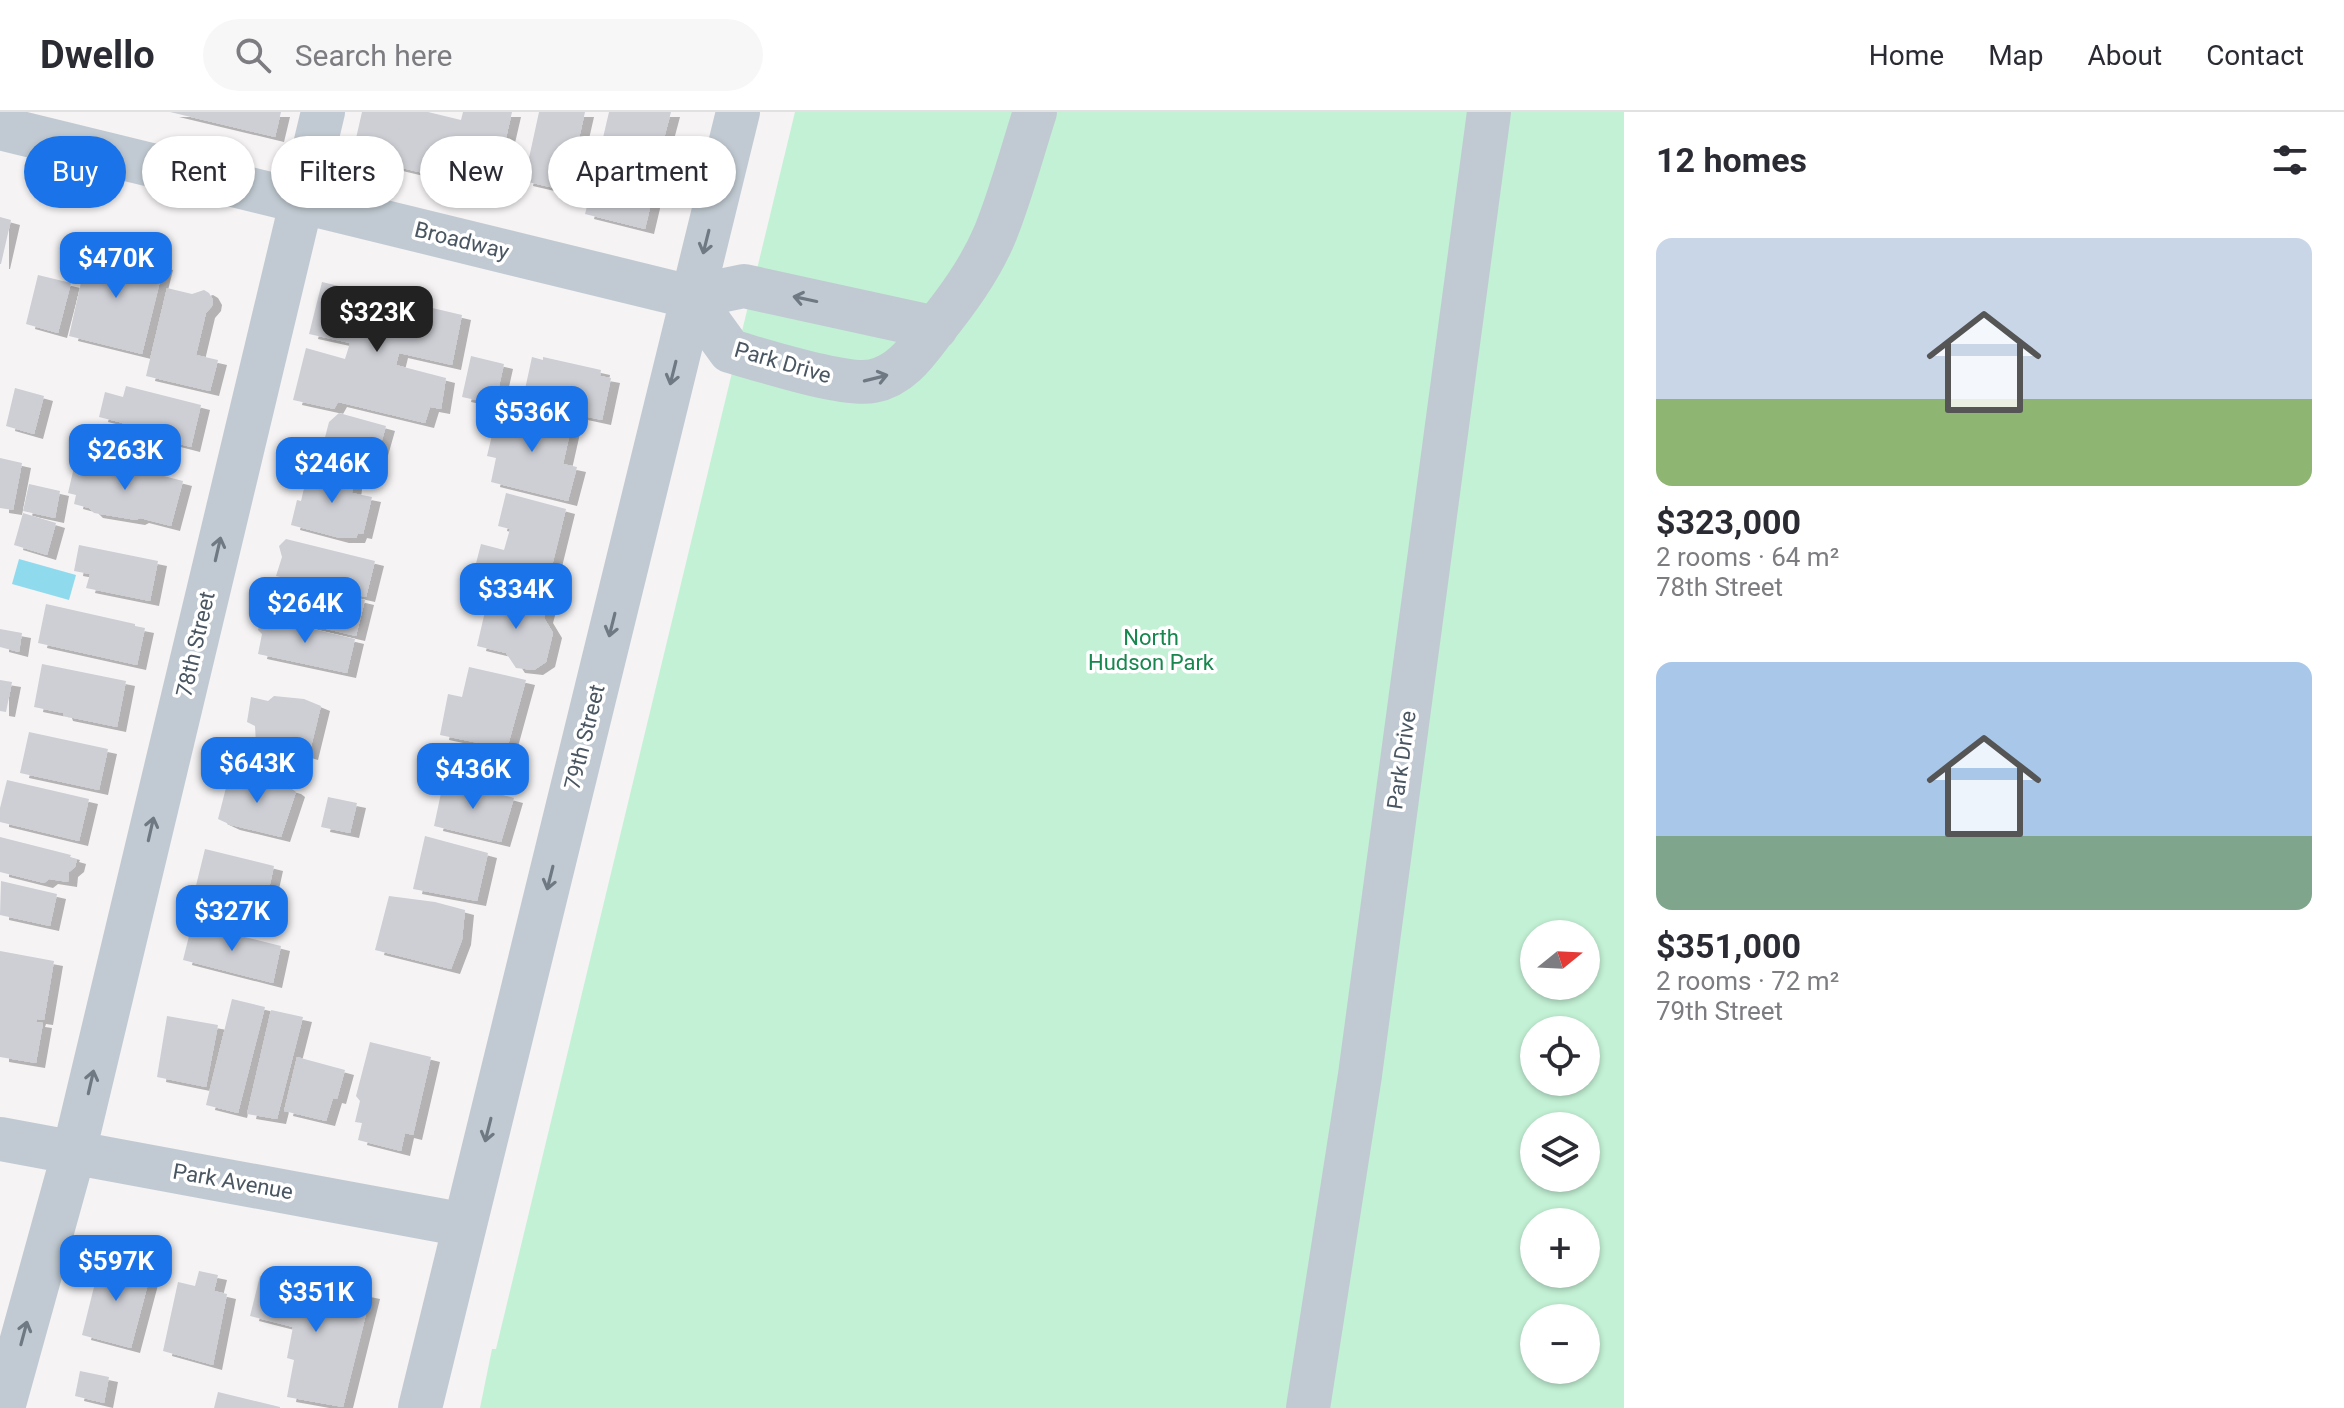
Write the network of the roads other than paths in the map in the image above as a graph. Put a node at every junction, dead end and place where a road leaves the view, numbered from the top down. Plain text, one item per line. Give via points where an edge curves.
1 (323, 112) edge
2 (738, 112) edge
3 (1035, 112) edge
4 (1489, 112) edge
5 (0, 128) edge
6 (317, 136) edge
7 (271, 194) edge
8 (300, 208) edge
9 (330, 208) edge
10 (691, 297) junction
11 (936, 328) junction
12 (0, 1139) edge
13 (74, 1152) junction
14 (465, 1225) junction
15 (3, 1408) edge
16 (420, 1408) edge
17 (1308, 1408) edge

1 - 6 street, 78th Street
2 -> 10 street, 79th Street
3 - 11 street, Park Drive via 995,235
4 - 17 street, Park Drive via 1360,1075
5 - 7 street, Broadway
13 -> 8 street, 78th Street
9 - 10 street, Broadway
11 -> 10 street via 744,286
10 -> 11 street, Park Drive via 730,351 848,381 885,378 912,358
10 -> 14 street, 79th Street
12 - 13 street, Park Avenue
13 - 14 street, Park Avenue
15 -> 13 street, 78th Street
14 - 16 street, 79th Street

